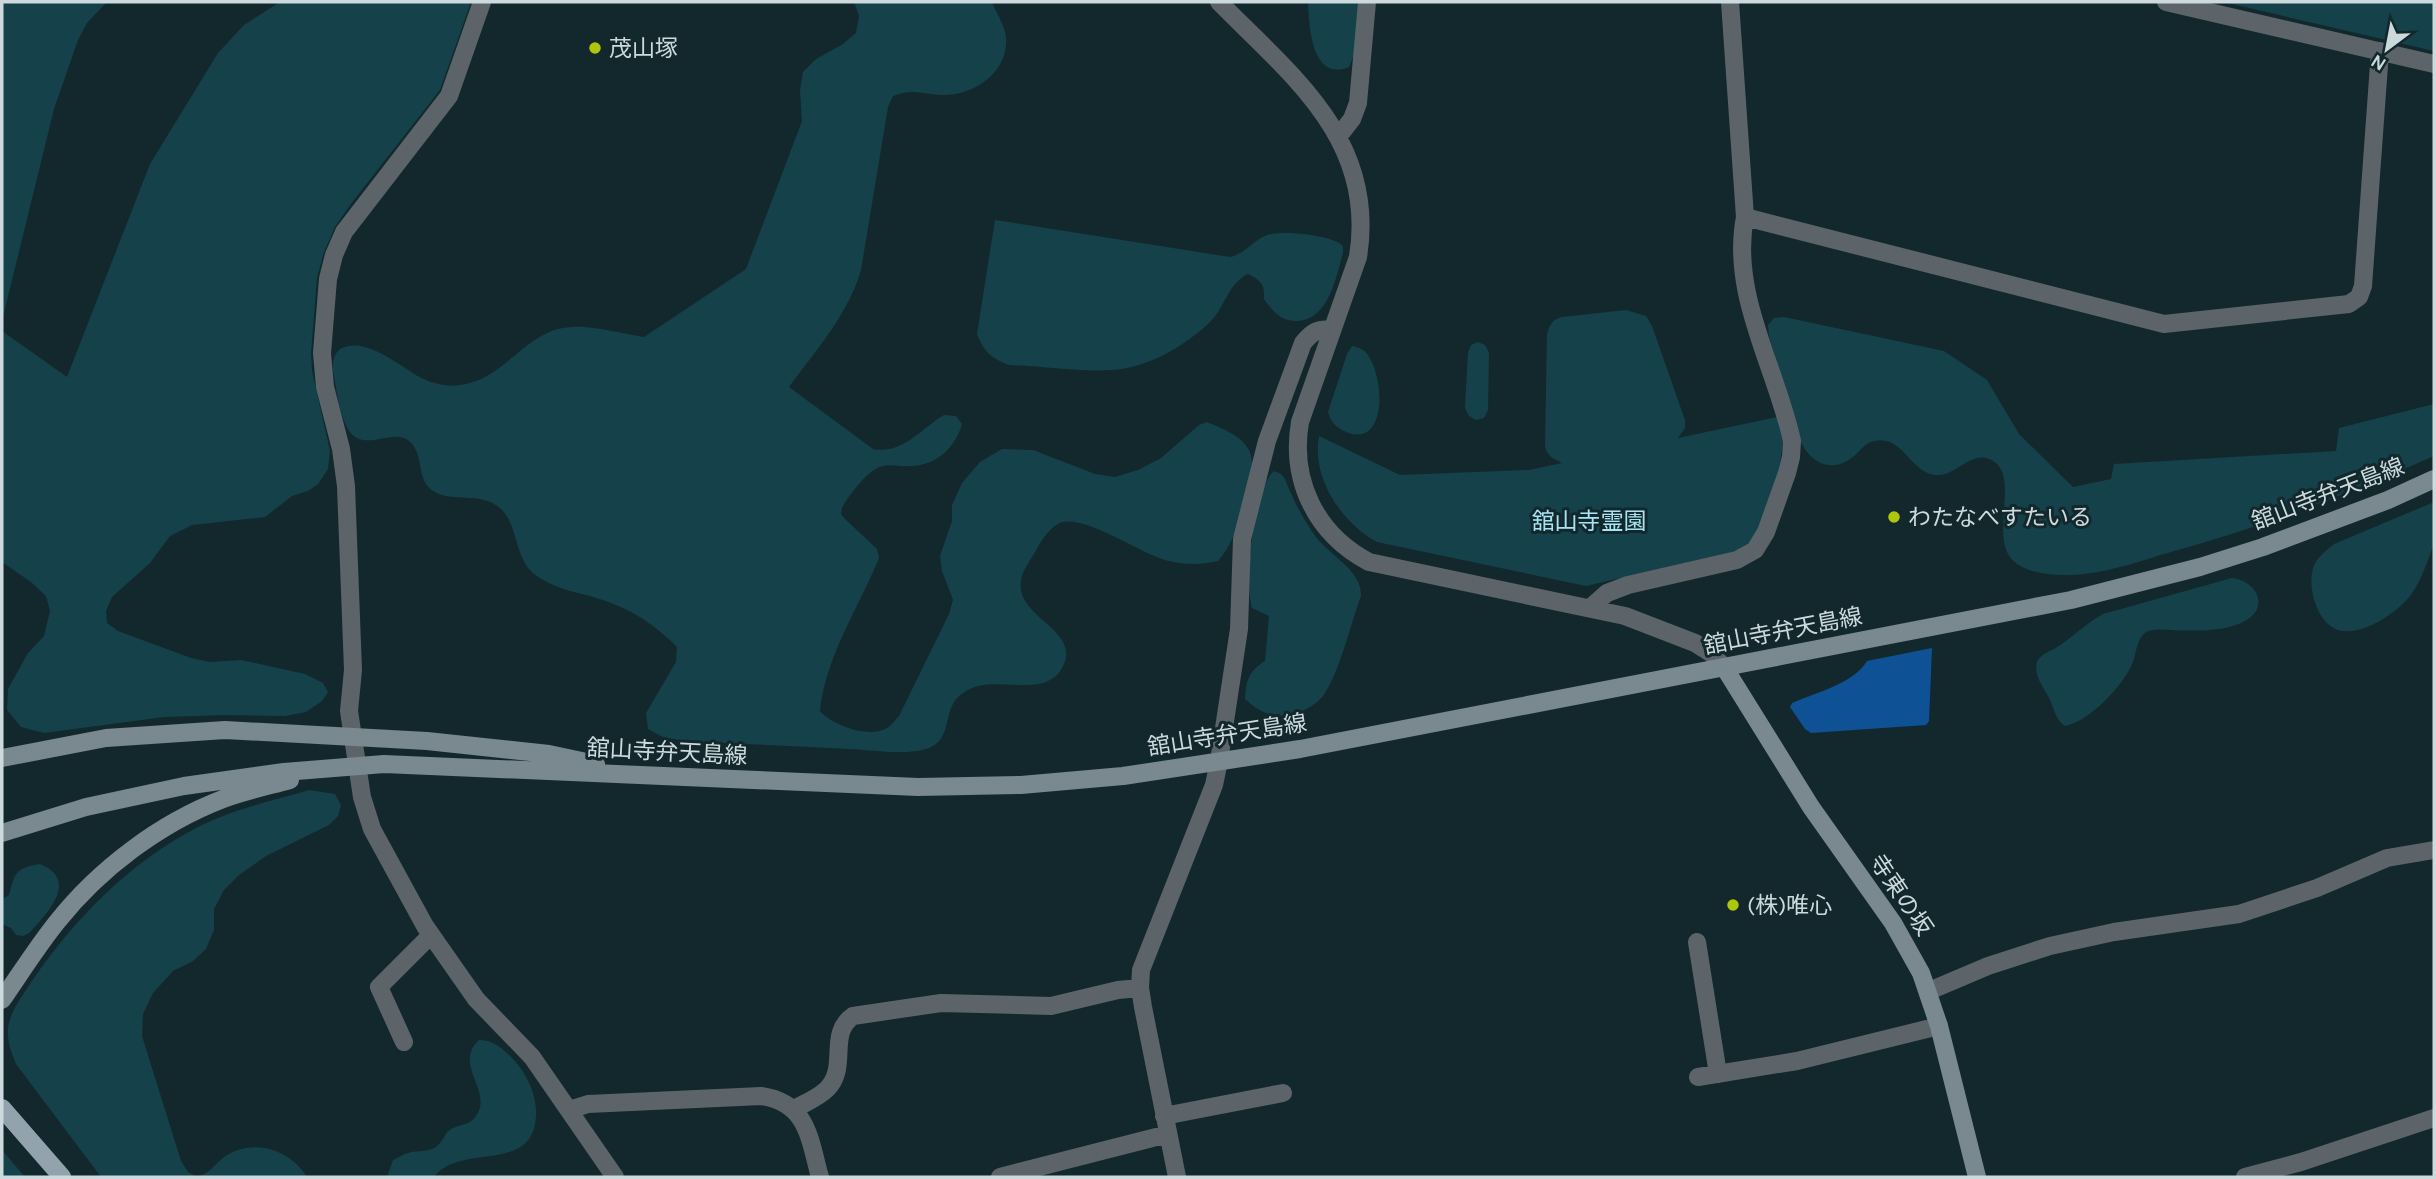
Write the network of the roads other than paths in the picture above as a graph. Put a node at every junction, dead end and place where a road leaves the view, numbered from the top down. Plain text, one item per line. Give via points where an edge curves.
1 (482, 2) edge
2 (1219, 2) edge
3 (1367, 2) edge
4 (1730, 2) edge
5 (2166, 2) edge
6 (2379, 51) junction
7 (2434, 64) edge
8 (1338, 137) junction
9 (1745, 217) junction
10 (1332, 330) junction
11 (2434, 479) edge
12 (1590, 608) junction
13 (1724, 667) junction
14 (2, 758) edge
15 (1219, 761) junction
16 (334, 767) junction
17 (642, 775) junction
18 (2, 833) edge
19 (2434, 850) edge
20 (431, 935) junction
21 (1697, 942) dead end
22 (1140, 988) junction
23 (1929, 991) junction
24 (2, 1000) edge
25 (1939, 1026) junction
26 (404, 1042) dead end
27 (1718, 1074) junction
28 (1698, 1077) dead end
29 (1283, 1093) dead end
30 (2, 1108) edge
31 (794, 1109) junction
32 (569, 1110) junction
33 (1164, 1116) junction
34 (2434, 1118) edge
35 (1168, 1134) junction
36 (62, 1177) edge
37 (615, 1177) edge
38 (820, 1177) edge
39 (1000, 1177) edge
40 (1177, 1177) edge
41 (1977, 1177) edge
42 (2245, 1177) edge

1 - 20 street via 449,96 344,232 328,279 322,370 346,486 353,670 349,711 362,797 372,829
2 - 8 street via 1316,103
3 - 8 street via 1358,103
4 - 9 street
5 - 6 street
6 - 7 street
6 - 9 street via 2363,286 2359,297 2349,304 2164,324
8 - 10 street via 1359,190 1361,235
9 - 12 street via 1742,272 1792,440 1787,473 1766,532 1755,550 1737,560 1628,584 1607,593
10 - 12 street via 1300,422 1297,458 1307,494 1339,542 1379,565
10 - 15 street via 1321,329 1303,343 1267,441 1242,539 1239,629
11 - 13 main road, 舘山寺弁天島線 via 2263,547 2149,580 2071,600
12 - 13 street via 1672,632 1711,653
13 - 15 main road, 舘山寺弁天島線 via 1300,750
13 - 23 main road, 寺東の坂 via 1811,807 1909,947
14 - 17 main road via 47,747 153,733 284,731 549,754
15 - 17 main road, 舘山寺弁天島線 via 1123,776 969,787
15 - 22 street via 1214,785 1146,951
16 - 17 main road, 舘山寺弁天島線 via 384,764
16 - 18 main road, 舘山寺弁天島線 via 184,786 86,807
16 - 24 main road via 223,799 162,830 82,894
19 - 23 street via 2387,858 2239,914 2050,946
20 - 26 street via 379,987
20 - 32 street via 476,999 532,1057
21 - 27 street
22 - 31 street via 1051,1006 941,1003 853,1016 839,1030 835,1077 819,1095
22 - 33 street
23 - 25 main road, 寺東の坂
25 - 27 street via 1797,1061
25 - 41 main road, 寺東の坂
27 - 28 street
29 - 33 street
30 - 36 main road
31 - 32 street via 777,1098 761,1096 588,1104
31 - 38 street via 803,1120
32 - 37 street
33 - 35 street
34 - 42 street
35 - 39 street
35 - 40 street

